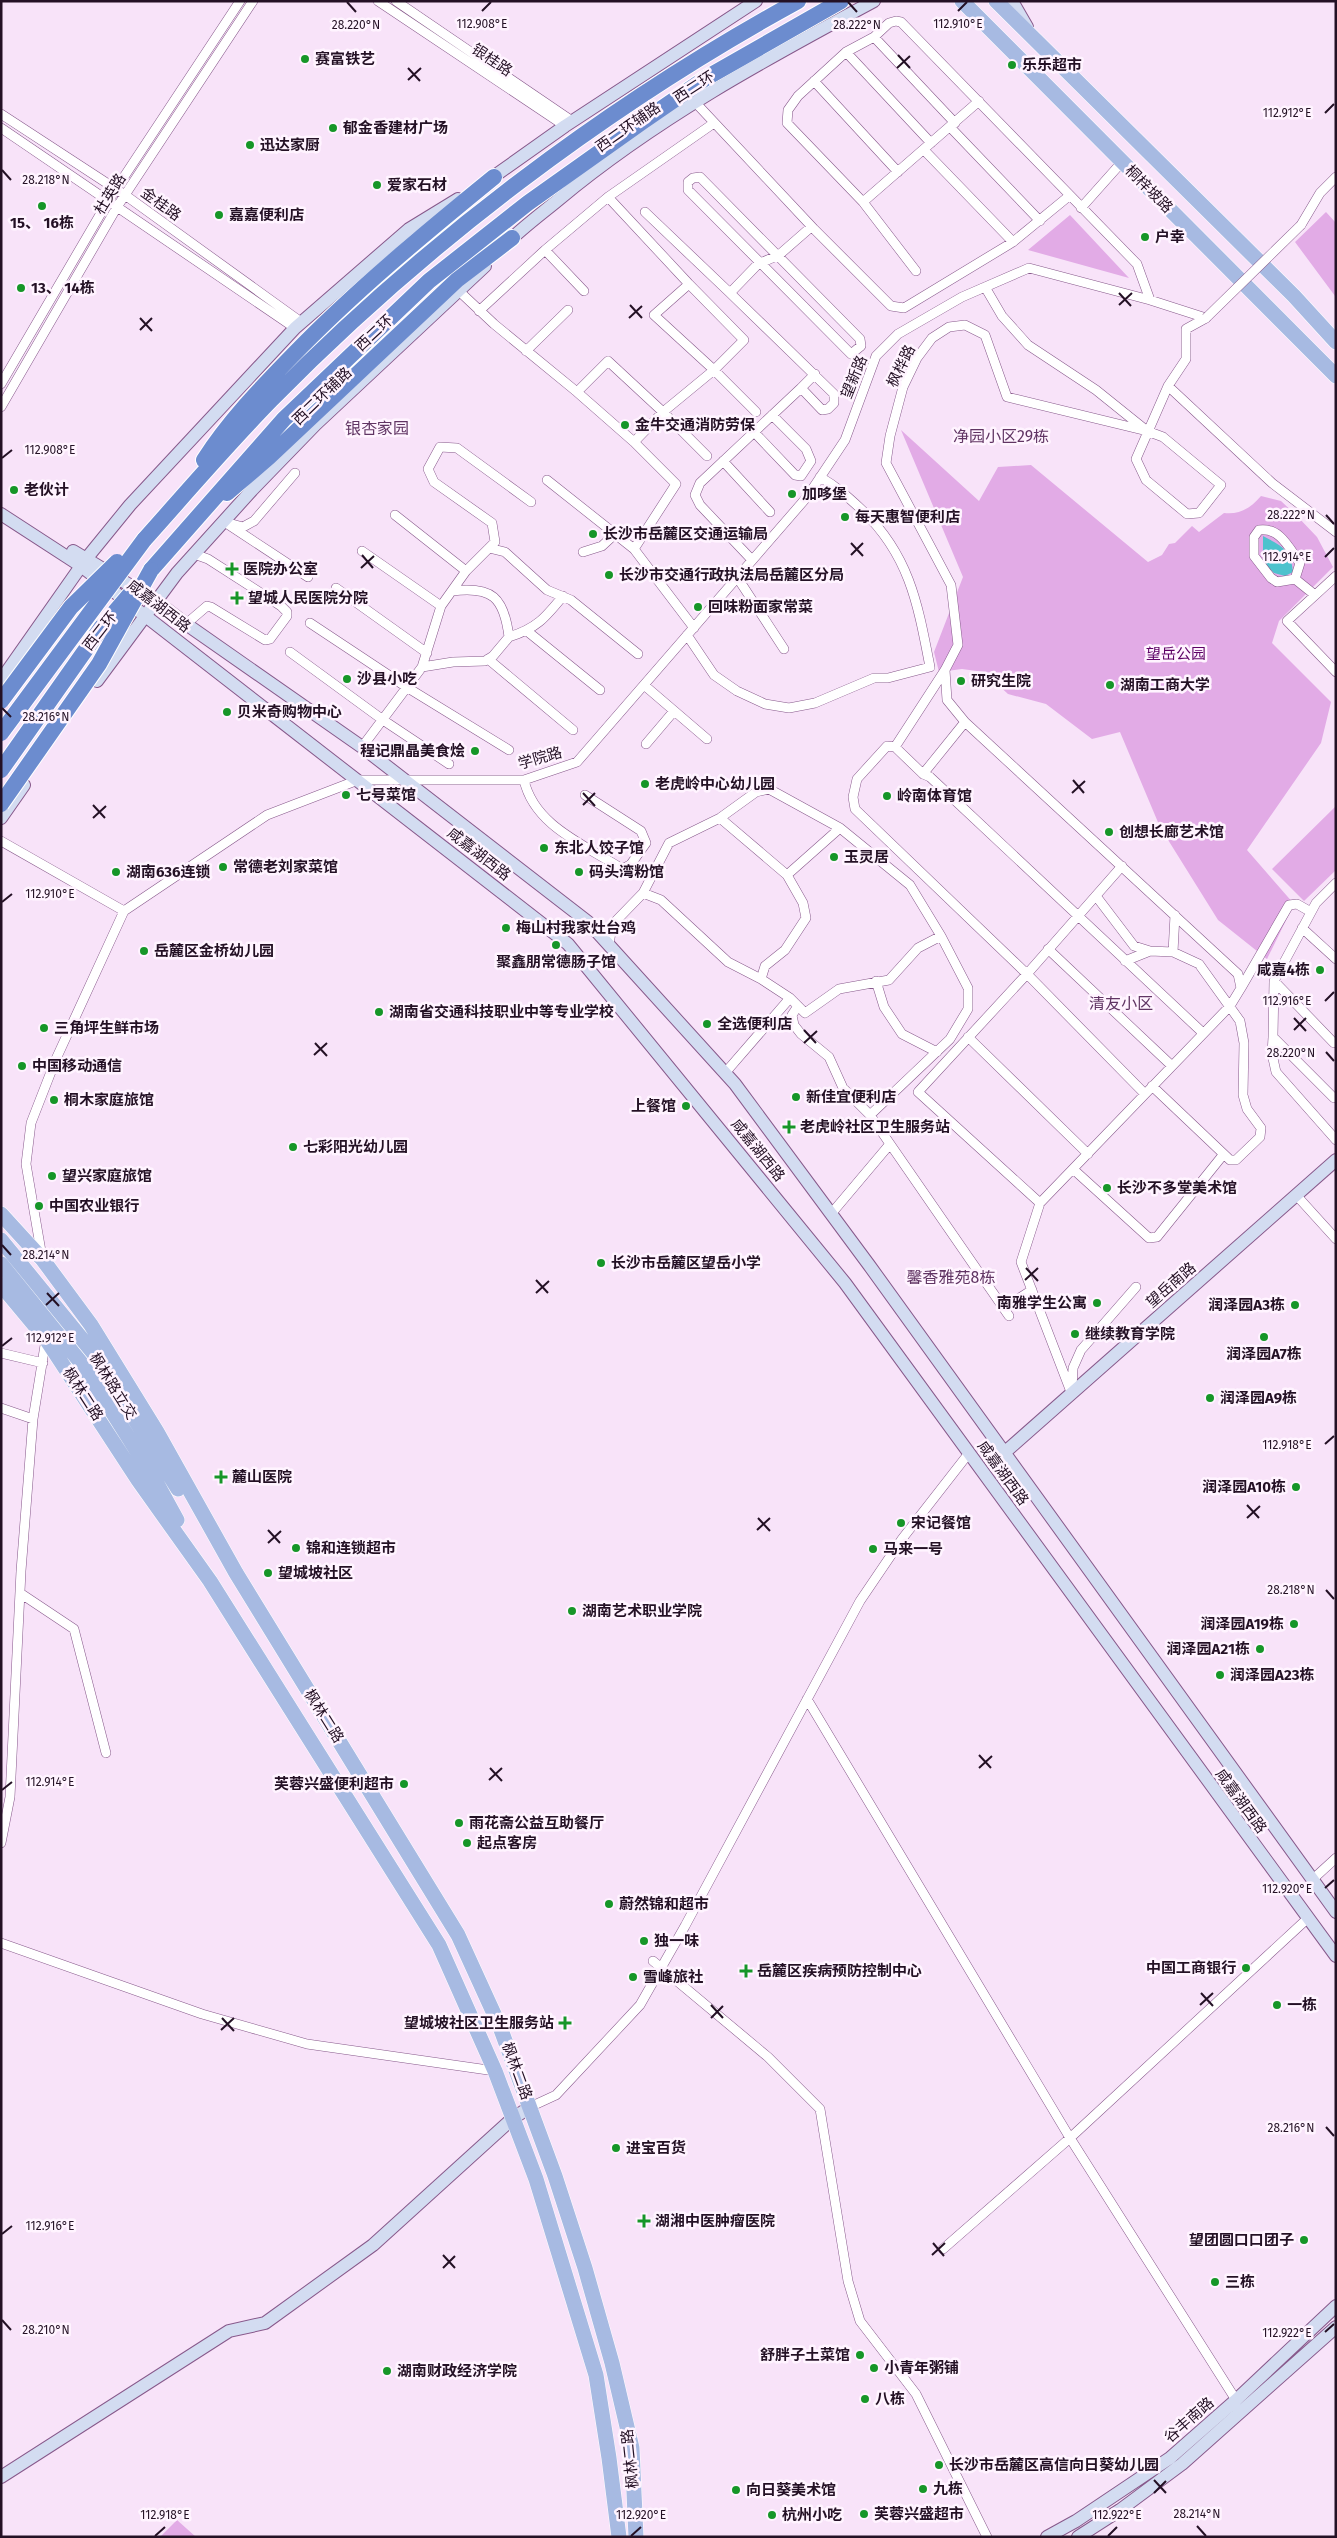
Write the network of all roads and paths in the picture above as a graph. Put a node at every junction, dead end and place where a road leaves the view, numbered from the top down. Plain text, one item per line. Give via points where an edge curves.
1 (240, 1) edge
2 (253, 1) edge
3 (378, 1) edge
4 (396, 1) edge
5 (756, 1) edge
6 (798, 1) edge
7 (842, 1) edge
8 (874, 1) edge
9 (962, 1) edge
10 (996, 1) edge
11 (1012, 1) edge
12 (874, 37) junction
13 (1033, 38) junction
14 (846, 52) junction
15 (814, 81) junction
16 (694, 101) junction
17 (979, 101) junction
18 (1, 114) edge
19 (714, 122) junction
20 (569, 123) junction
21 (952, 125) junction
22 (1, 128) edge
23 (931, 143) junction
24 (924, 150) junction
25 (1122, 162) junction
26 (898, 172) junction
27 (494, 177) junction
28 (1336, 177) edge
29 (116, 189) junction
30 (125, 195) junction
31 (1069, 196) junction
32 (608, 197) junction
33 (108, 201) junction
34 (863, 202) junction
35 (117, 207) junction
36 (1081, 208) junction
37 (645, 212) dead end
38 (1040, 221) junction
39 (811, 227) junction
40 (512, 238) joint
41 (1013, 242) junction
42 (545, 250) junction
43 (779, 255) junction
44 (760, 263) junction
45 (916, 271) dead end
46 (689, 284) junction
47 (458, 286) junction
48 (985, 287) junction
49 (584, 291) dead end
50 (730, 292) junction
51 (1150, 300) junction
52 (568, 310) dead end
53 (479, 312) junction
54 (1206, 318) junction
55 (298, 325) junction
56 (1336, 342) edge
57 (526, 351) junction
58 (714, 370) junction
59 (815, 374) junction
60 (1336, 376) edge
61 (1, 384) edge
62 (1168, 386) junction
63 (801, 388) junction
64 (578, 392) junction
65 (1, 407) edge
66 (663, 412) junction
67 (756, 412) dead end
68 (772, 415) junction
69 (1147, 431) junction
70 (754, 432) junction
71 (634, 442) junction
72 (707, 456) dead end
73 (723, 461) junction
74 (295, 472) dead end
75 (820, 477) junction
76 (546, 480) dead end
77 (179, 500) junction
78 (531, 502) dead end
79 (1, 506) edge
80 (770, 512) dead end
81 (1, 514) edge
82 (197, 515) junction
83 (395, 515) dead end
84 (223, 521) junction
85 (1336, 532) edge
86 (616, 533) junction
87 (144, 540) junction
88 (489, 548) junction
89 (634, 549) junction
90 (362, 551) dead end
91 (583, 552) dead end
92 (194, 554) junction
93 (752, 560) junction
94 (84, 563) junction
95 (151, 570) junction
96 (466, 571) junction
97 (1336, 576) edge
98 (308, 577) dead end
99 (737, 577) junction
100 (1295, 579) junction
101 (336, 588) dead end
102 (452, 591) junction
103 (1315, 595) junction
104 (564, 596) junction
105 (156, 601) junction
106 (442, 606) junction
107 (145, 615) junction
108 (186, 624) junction
109 (310, 624) dead end
110 (527, 631) junction
111 (691, 631) junction
112 (508, 637) junction
113 (784, 649) dead end
114 (290, 652) dead end
115 (427, 653) junction
116 (638, 654) dead end
117 (488, 659) junction
118 (422, 667) junction
119 (658, 669) joint
120 (945, 670) junction
121 (1336, 672) edge
122 (1, 680) edge
123 (644, 685) junction
124 (408, 688) junction
125 (600, 690) dead end
126 (1, 701) edge
127 (674, 711) junction
128 (383, 720) junction
129 (965, 722) junction
130 (573, 730) dead end
131 (1, 733) edge
132 (707, 739) dead end
133 (646, 744) dead end
134 (362, 746) junction
135 (895, 747) junction
136 (509, 750) dead end
137 (449, 764) dead end
138 (1, 770) edge
139 (923, 774) junction
140 (358, 780) junction
141 (405, 780) junction
142 (524, 780) junction
143 (586, 794) dead end
144 (1, 804) edge
145 (1, 818) edge
146 (720, 818) junction
147 (840, 828) junction
148 (1, 841) edge
149 (1122, 866) junction
150 (787, 876) junction
151 (1336, 883) edge
152 (643, 893) junction
153 (1096, 896) junction
154 (124, 911) junction
155 (1311, 912) junction
156 (1175, 915) junction
157 (1078, 916) junction
158 (1302, 928) junction
159 (940, 936) junction
160 (609, 945) junction
161 (1048, 949) junction
162 (1150, 951) junction
163 (1173, 952) junction
164 (1336, 959) edge
165 (1125, 961) junction
166 (1027, 974) junction
167 (761, 979) junction
168 (876, 981) junction
169 (1274, 981) junction
170 (1241, 988) junction
171 (790, 998) junction
172 (798, 1006) junction
173 (1230, 1006) junction
174 (1203, 1033) junction
175 (968, 1037) junction
176 (1273, 1037) junction
177 (1334, 1043) dead end
178 (937, 1052) junction
179 (1172, 1066) junction
180 (725, 1073) junction
181 (1152, 1086) junction
182 (1145, 1094) junction
183 (1334, 1098) dead end
184 (870, 1115) junction
185 (1336, 1140) edge
186 (890, 1144) junction
187 (1088, 1154) junction
188 (1223, 1155) junction
189 (1336, 1160) edge
190 (1073, 1169) junction
191 (1297, 1196) junction
192 (1040, 1203) junction
193 (1, 1214) edge
194 (831, 1214) junction
195 (1336, 1239) edge
196 (1, 1240) edge
197 (43, 1260) junction
198 (1, 1264) edge
199 (1, 1285) edge
200 (1136, 1287) dead end
201 (1032, 1290) junction
202 (1004, 1308) junction
203 (1009, 1316) dead end
204 (46, 1339) junction
205 (1, 1353) edge
206 (43, 1363) junction
207 (1072, 1392) junction
208 (1, 1408) edge
209 (33, 1419) junction
210 (1004, 1452) junction
211 (969, 1454) junction
212 (158, 1473) junction
213 (236, 1573) junction
214 (210, 1581) junction
215 (20, 1593) junction
216 (807, 1699) junction
217 (106, 1753) dead end
218 (1, 1843) edge
219 (1336, 1858) edge
220 (1312, 1880) junction
221 (1336, 1912) edge
222 (1307, 1919) junction
223 (1, 1943) edge
224 (1336, 1956) edge
225 (653, 1961) dead end
226 (662, 1968) junction
227 (495, 2071) junction
228 (530, 2107) junction
229 (512, 2119) junction
230 (1070, 2138) junction
231 (943, 2249) dead end
232 (1336, 2306) edge
233 (1336, 2327) edge
234 (1236, 2400) junction
235 (1, 2477) edge
236 (619, 2537) edge
237 (636, 2537) edge
238 (987, 2537) edge
239 (1047, 2537) edge
240 (1078, 2537) edge

1 - 29 street, 杜英路
2 - 30 street, 杜英路
3 - 20 street, 银桂路
4 - 20 street, 银桂路
5 - 20 street
6 - 77 highway, 西二环 via 643,94 512,188 417,265 321,351
7 - 82 highway, 西二环 via 706,78 576,168 459,257 429,281 284,420
8 - 16 street, 西二环辅路
9 - 25 main road, 桐梓坡路
10 - 13 main road, 桐梓坡路
11 - 13 street
12 - 14 street
12 - 17 street via 889,24 901,22
12 - 21 street
13 - 56 main road, 桐梓坡路 via 1294,296
14 - 15 street
14 - 23 street
15 - 26 street
15 - 34 street via 788,110 787,123
16 - 19 street
16 - 40 street, 西二环辅路 via 590,173
17 - 21 street
17 - 31 street
18 - 29 street, 金桂路
19 - 32 street
19 - 39 street
20 - 27 street
21 - 23 street
21 - 38 street
22 - 33 street, 金桂路
23 - 24 street
24 - 26 street
24 - 41 street
25 - 36 street
25 - 60 main road, 桐梓坡路
26 - 34 street
27 - 55 street via 409,229
27 - 77 highway via 361,288 292,356 235,416
28 - 54 street, bridge via 1320,194 1302,225
29 - 30 street, 金桂路
29 - 33 street, 杜英路
30 - 35 street, 杜英路
30 - 55 street, 金桂路
31 - 36 street
31 - 38 street
32 - 42 street
32 - 46 street
33 - 35 street, 金桂路
33 - 61 street, 杜英路
34 - 45 street
35 - 55 street, 金桂路
35 - 65 street, 杜英路
36 - 51 street via 1137,264
37 - 50 street
38 - 41 street
39 - 41 street via 891,306 904,308
39 - 43 street
40 - 47 highway
42 - 49 street
42 - 53 street
43 - 44 street
43 - 44 street via 706,182 700,177 692,178 688,182 688,190
43 - 44 street via 860,339 861,346 855,352 851,354
44 - 50 street
46 - 58 street via 744,340
46 - 58 street via 654,315
47 - 53 street
47 - 82 highway via 270,458
47 - 84 street, 西二环辅路 via 316,424
48 - 51 street, 望新路 via 1029,268
48 - 69 street via 1002,316 1028,345 1096,390
48 - 75 street, 望新路 via 898,334 876,356 844,440
50 - 59 street
51 - 54 street, 望新路
52 - 57 street
53 - 57 street
54 - 62 street via 1186,329 1186,359
55 - 94 street via 130,505
57 - 64 street
58 - 66 street
58 - 67 street
59 - 63 street
59 - 63 street via 834,394 834,403 822,410
62 - 69 street
62 - 85 street via 1272,483
63 - 68 street
64 - 66 street via 608,361
64 - 71 street
66 - 71 street
66 - 72 street
68 - 70 street
68 - 70 street via 806,449 812,462 801,476 795,475
69 - 69 street via 1163,437 1221,485 1199,514 1187,514 1146,480 1136,459
69 - 120 street, 枫桦路 via 1007,397 985,335 965,325 949,327 932,338 917,358 903,387 886,463 951,585 958,645
70 - 73 street
71 - 89 street via 676,484
73 - 80 street
73 - 93 street via 700,483 695,495 700,505
74 - 84 street via 254,521 243,527
75 - 93 street, 望新路 via 807,497
75 - 111 street via 838,487 878,526 896,550 918,604 930,667 888,678 874,678 815,703 790,708 765,704 737,692 714,675
76 - 86 street
77 - 87 highway, 西二环
78 - 88 street via 457,448 440,447 428,469 434,482 492,523 495,542
79 - 94 street, 咸嘉湖西路
81 - 94 street, 咸嘉湖西路
82 - 95 highway, 西二环
83 - 96 street
84 - 92 street, 西二环辅路
84 - 98 street
86 - 89 street
86 - 91 street via 602,546
87 - 126 highway, bridge via 115,563 71,607
87 - 131 highway, 西二环, bridge
88 - 96 street
88 - 104 street via 505,552 547,590
89 - 111 street
90 - 106 street
92 - 105 street, 西二环辅路
92 - 108 street via 208,559 281,606 287,616 270,640 208,606
93 - 99 street, 望新路
94 - 105 street, 咸嘉湖西路
94 - 107 street, 咸嘉湖西路
94 - 122 street
95 - 138 highway, 西二环, bridge via 101,628
95 - 144 highway, bridge via 99,664
96 - 102 street
97 - 103 street
99 - 111 street, 望新路
99 - 113 street
100 - 100 street via 1300,563 1281,536 1267,529 1259,530 1254,537 1254,556 1277,582
100 - 103 street
101 - 115 street
102 - 106 street
102 - 112 street via 471,589 496,598 506,615
103 - 121 street via 1287,621
104 - 110 street via 543,621
104 - 116 street
105 - 107 street, 西二环辅路
105 - 108 street, 咸嘉湖西路
106 - 115 street
107 - 140 street, 咸嘉湖西路
107 - 145 street, 西二环辅路 via 72,713
108 - 134 street, 咸嘉湖西路
109 - 124 street
110 - 112 street
110 - 125 street
111 - 119 street, 望新路
112 - 117 street
114 - 128 street
115 - 118 street
117 - 118 street
117 - 130 street
118 - 124 street
119 - 123 street, 学院路
120 - 129 street via 947,700
120 - 135 street
123 - 127 street
123 - 142 street, 学院路 via 576,762
124 - 128 street
124 - 136 street
127 - 132 street
127 - 133 street
128 - 134 street
128 - 137 street
129 - 139 street
129 - 149 street
134 - 141 street, 咸嘉湖西路
135 - 139 street
135 - 166 street via 882,749 857,780 853,797 855,809
139 - 157 street via 930,777
140 - 141 street, 学院路
140 - 154 street via 267,816
140 - 211 street, 咸嘉湖西路 via 568,944 845,1283
141 - 142 street, 学院路
141 - 160 street, 咸嘉湖西路 via 588,922
142 - 143 street via 535,808 547,822 625,868 646,843 645,837
146 - 147 street via 756,792 769,789
146 - 150 street
146 - 152 street via 669,843
147 - 150 street
147 - 159 street via 910,885
148 - 154 street
149 - 153 street
149 - 156 street
150 - 167 street via 803,903 806,918 784,950 765,966
151 - 155 street
152 - 160 street via 612,925
152 - 167 street via 661,900 728,962
153 - 157 street
153 - 162 street via 1134,946
154 - 197 street via 31,1123 26,1164
155 - 158 street
155 - 170 street via 1297,904 1289,905
156 - 163 street
156 - 170 street via 1238,974
157 - 161 street
157 - 165 street
158 - 164 street
158 - 169 street
159 - 168 street via 918,948 889,980
159 - 178 street via 968,988 968,1009 950,1039
160 - 180 street, 咸嘉湖西路
161 - 166 street
161 - 179 street
162 - 163 street
162 - 165 street
163 - 173 street via 1199,964
165 - 174 street
166 - 175 street
166 - 182 street
167 - 171 street
168 - 172 street via 839,989 805,1013
168 - 178 street via 884,1007 902,1034
169 - 176 street
169 - 177 street
170 - 173 street
171 - 172 street
171 - 180 street
172 - 184 street via 792,1015 794,1025 829,1057 843,1088
173 - 174 street
173 - 188 street via 1240,1021 1244,1043 1243,1095 1247,1109 1261,1128 1260,1137 1236,1160
174 - 179 street
175 - 187 street
175 - 192 street via 918,1092
176 - 183 street
176 - 185 street via 1276,1072
178 - 184 street
179 - 181 street
180 - 194 street, 咸嘉湖西路
181 - 182 street
181 - 188 street
182 - 187 street
184 - 186 street
186 - 194 street
186 - 202 street
187 - 190 street
188 - 190 street via 1157,1236 1149,1238
189 - 191 street, 望岳南路
190 - 192 street
191 - 195 street
191 - 207 street, 望岳南路
192 - 201 street via 1021,1262
193 - 197 main road, 枫林二路
194 - 210 street, 咸嘉湖西路
196 - 212 main road, 枫林路立交 via 95,1356
197 - 213 main road, 枫林二路 via 91,1325 124,1378
198 - 212 main road, 枫林路立交 via 82,1364
199 - 204 main road, 枫林二路
200 - 207 street via 1081,1350 1073,1368
201 - 202 street
201 - 207 street
202 - 203 street
204 - 206 street
204 - 214 main road, 枫林二路 via 138,1480
205 - 206 street
206 - 209 street
207 - 210 street, 望岳南路
208 - 209 street
209 - 215 street
210 - 220 street, 咸嘉湖西路
211 - 216 street via 902,1539 860,1601
211 - 222 street, 咸嘉湖西路
212 - 213 main road, 枫林二路
212 - 214 main road, 枫林二路
213 - 228 main road, 枫林二路 via 458,1935 500,2027
214 - 227 main road, 枫林二路 via 438,1945
215 - 217 street via 74,1629
215 - 218 street via 10,1797
216 - 226 street
216 - 230 street
219 - 220 street
220 - 221 street, 咸嘉湖西路
222 - 224 street, 咸嘉湖西路
222 - 230 street
223 - 227 street via 202,2014 307,2044
225 - 226 street
226 - 228 street via 640,2005 556,2095
226 - 238 street via 768,2058 820,2109 848,2280 860,2321 916,2394
227 - 229 main road, 枫林二路
228 - 229 street
228 - 237 main road, 枫林二路 via 582,2258 612,2363 632,2448
229 - 235 street via 373,2245 265,2323 229,2330
229 - 236 main road, 枫林二路 via 536,2179 596,2375
230 - 231 street
230 - 234 street
232 - 234 street, 谷丰南路
233 - 240 street, 谷丰南路 via 1182,2464
234 - 239 street, 谷丰南路 via 1170,2458

